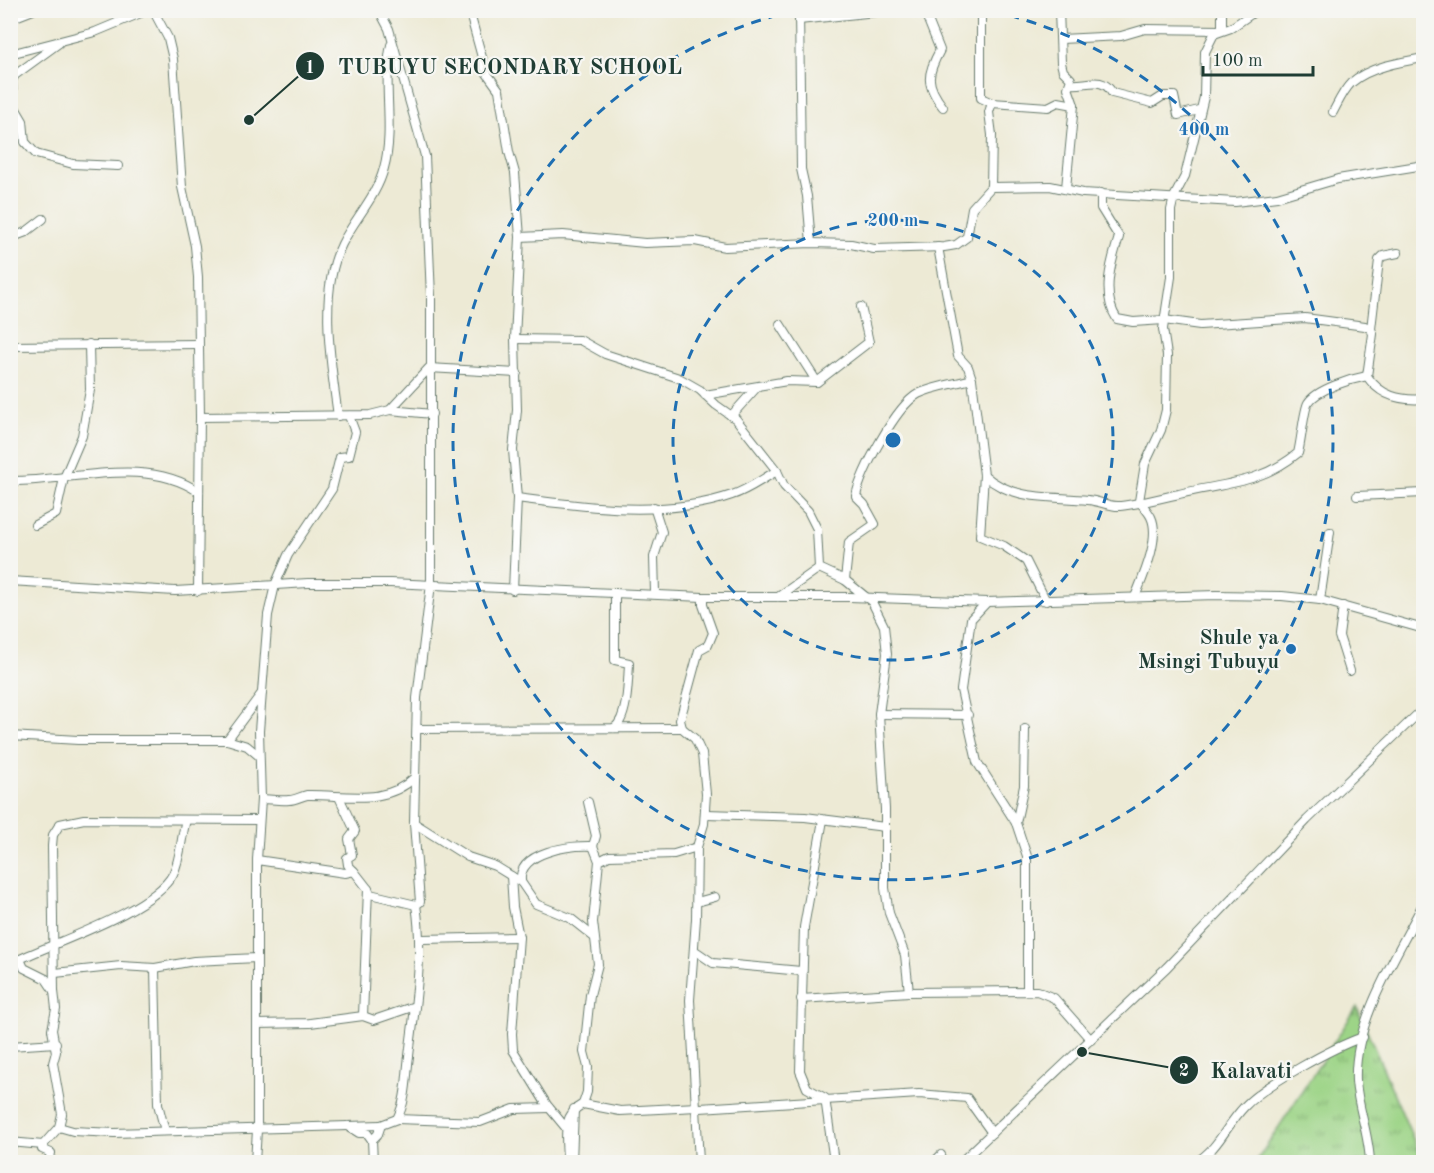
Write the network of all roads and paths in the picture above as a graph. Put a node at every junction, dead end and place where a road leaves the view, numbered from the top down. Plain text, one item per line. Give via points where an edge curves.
1 (33, 10) edge
2 (148, 10) edge
3 (153, 10) edge
4 (379, 10) edge
5 (469, 10) edge
6 (799, 10) edge
7 (895, 10) edge
8 (918, 10) edge
9 (981, 10) edge
10 (1059, 10) edge
11 (1222, 10) edge
12 (1257, 10) edge
13 (10, 19) edge
14 (799, 20) junction
15 (1222, 30) junction
16 (1061, 39) junction
17 (62, 41) junction
18 (391, 44) junction
19 (10, 54) edge
20 (1424, 58) edge
21 (1071, 84) junction
22 (12, 102) edge
23 (992, 103) junction
24 (1074, 105) junction
25 (943, 107) dead end
26 (1199, 110) junction
27 (1333, 112) dead end
28 (1424, 165) edge
29 (118, 166) dead end
30 (991, 187) junction
31 (1066, 188) junction
32 (1101, 193) junction
33 (1174, 197) junction
34 (44, 219) dead end
35 (10, 237) edge
36 (520, 237) junction
37 (811, 243) junction
38 (938, 248) junction
39 (1398, 253) dead end
40 (861, 307) dead end
41 (1164, 320) junction
42 (780, 324) dead end
43 (1371, 329) junction
44 (515, 339) junction
45 (89, 344) junction
46 (198, 344) junction
47 (10, 346) edge
48 (429, 368) junction
49 (517, 374) junction
50 (1367, 376) junction
51 (972, 380) junction
52 (817, 382) junction
53 (757, 387) junction
54 (705, 395) junction
55 (1424, 399) edge
56 (390, 410) junction
57 (432, 414) junction
58 (338, 416) junction
59 (349, 416) junction
60 (731, 416) junction
61 (201, 417) junction
62 (777, 471) junction
63 (984, 475) junction
64 (64, 478) junction
65 (10, 481) edge
66 (199, 492) junction
67 (1424, 494) edge
68 (1357, 496) dead end
69 (517, 498) junction
70 (1139, 501) junction
71 (654, 507) junction
72 (36, 525) dead end
73 (1330, 532) dead end
74 (819, 568) junction
75 (845, 580) junction
76 (10, 581) edge
77 (431, 584) junction
78 (275, 585) junction
79 (198, 591) junction
80 (513, 591) junction
81 (615, 593) junction
82 (655, 593) junction
83 (703, 597) junction
84 (778, 597) junction
85 (1135, 597) junction
86 (867, 598) junction
87 (1320, 600) junction
88 (1046, 601) junction
89 (987, 602) junction
90 (1343, 606) junction
91 (1424, 629) edge
92 (1350, 671) dead end
93 (262, 692) junction
94 (1424, 708) edge
95 (879, 714) junction
96 (968, 715) junction
97 (614, 728) junction
98 (682, 728) junction
99 (417, 729) junction
100 (1025, 729) dead end
101 (10, 736) edge
102 (227, 740) junction
103 (259, 756) junction
104 (415, 777) junction
105 (261, 799) junction
106 (340, 799) junction
107 (588, 802) dead end
108 (706, 814) junction
109 (186, 820) junction
110 (259, 820) junction
111 (823, 820) junction
112 (414, 823) junction
113 (1016, 823) junction
114 (885, 827) junction
115 (593, 846) junction
116 (697, 847) junction
117 (257, 860) junction
118 (599, 861) junction
119 (354, 872) junction
120 (512, 876) junction
121 (521, 882) junction
122 (368, 889) junction
123 (715, 897) dead end
124 (697, 902) junction
125 (1424, 902) edge
126 (416, 905) junction
127 (1424, 918) edge
128 (519, 937) junction
129 (594, 937) junction
130 (422, 939) junction
131 (1404, 941) junction
132 (55, 945) junction
133 (697, 952) dead end
134 (257, 958) junction
135 (20, 959) junction
136 (10, 961) edge
137 (155, 968) junction
138 (801, 971) junction
139 (55, 973) junction
140 (54, 991) junction
141 (1026, 991) junction
142 (909, 992) junction
143 (801, 999) junction
144 (415, 1006) junction
145 (363, 1016) junction
146 (257, 1024) junction
147 (1363, 1037) junction
148 (1091, 1040) junction
149 (56, 1043) junction
150 (10, 1046) edge
151 (826, 1101) junction
152 (583, 1104) junction
153 (549, 1108) junction
154 (698, 1108) junction
155 (574, 1109) junction
156 (397, 1119) junction
157 (347, 1125) junction
158 (381, 1125) junction
159 (59, 1126) junction
160 (566, 1128) junction
161 (258, 1130) junction
162 (165, 1131) junction
163 (992, 1133) junction
164 (372, 1140) junction
165 (10, 1142) edge
166 (43, 1145) junction
167 (942, 1155) dead end
168 (872, 1161) dead end
169 (49, 1162) edge
170 (255, 1162) edge
171 (373, 1162) edge
172 (567, 1162) edge
173 (572, 1162) edge
174 (699, 1162) edge
175 (834, 1162) edge
176 (881, 1162) edge
177 (934, 1162) edge
178 (961, 1162) edge
179 (1196, 1162) edge
180 (1370, 1162) edge

1 - 13 street
2 - 17 street
3 - 46 street via 168,38 173,59 182,186 197,264
4 - 18 street via 389,29
5 - 36 street via 486,72 499,90 515,173
6 - 14 street
7 - 14 street
8 - 25 street via 926,15 940,50 929,70 932,92
9 - 23 street via 981,98
10 - 16 street
11 - 15 street
12 - 15 street
14 - 37 street via 801,169
15 - 16 street via 1145,29 1121,36
15 - 26 street via 1211,37 1206,51 1205,90
16 - 21 street via 1062,67
17 - 19 street
17 - 22 street via 15,75
18 - 48 street via 425,156 431,297
18 - 58 street via 389,142 384,168 342,244 333,275 328,320
20 - 27 street via 1382,68 1356,80
21 - 24 street via 1068,88
21 - 26 street via 1101,83 1112,93 1152,103 1163,96 1174,96 1180,115
22 - 29 street via 23,121 25,142 36,154 85,165
23 - 24 street
23 - 30 street
24 - 31 street
26 - 33 street via 1185,176
28 - 33 street via 1338,179 1260,200 1215,203
30 - 31 street
30 - 38 street via 972,208 967,237 956,245
31 - 32 street
32 - 33 street
32 - 41 street via 1101,208 1119,237 1108,284 1114,316 1128,322
33 - 41 street via 1171,277
34 - 35 street via 26,232
36 - 37 street via 549,234 645,243 695,241 724,247
36 - 44 street
37 - 38 street via 874,249
38 - 51 street via 958,356 968,367
39 - 43 street via 1379,260
40 - 52 street via 869,342
41 - 43 street via 1200,325 1305,318
41 - 70 street via 1166,410 1145,464
42 - 52 street
43 - 50 street via 1373,341
44 - 49 street
44 - 54 street via 580,340 616,359 689,383
45 - 46 street
45 - 47 street
45 - 64 street via 89,399 79,447
46 - 61 street
48 - 49 street
48 - 56 street
48 - 57 street
49 - 69 street via 513,450
50 - 55 street via 1383,393
50 - 70 street via 1336,385 1308,403 1299,451 1278,468 1223,487
51 - 63 street
51 - 75 street via 916,396 903,408 881,442 864,470 856,496 875,524 849,542
52 - 53 street via 792,381
53 - 54 street
53 - 60 street
54 - 60 street
56 - 57 street
56 - 59 street
57 - 77 street
58 - 59 street
58 - 61 street
59 - 78 street via 355,432 349,456 340,457 325,503 292,549
60 - 62 street
61 - 66 street
62 - 71 street via 733,495
62 - 74 street via 813,522 819,539
63 - 70 street via 1007,491 1117,506
63 - 88 street via 980,537 1004,546 1026,561
64 - 65 street
64 - 66 street via 100,474 170,477
64 - 72 street via 56,514
66 - 79 street
67 - 68 street
69 - 71 street via 558,504
69 - 80 street
70 - 85 street via 1151,518 1153,530 1148,565
71 - 82 street via 662,532 654,557
73 - 87 street
74 - 75 street
74 - 84 street
75 - 86 street
76 - 79 street
77 - 78 street
77 - 80 street
77 - 99 street via 419,677
78 - 79 street
78 - 93 street via 268,615
80 - 81 street
81 - 82 street
81 - 97 street via 615,660 629,663 621,721
82 - 83 street
83 - 84 street
83 - 98 street via 713,633 708,645 699,650 694,664 680,716
84 - 86 street
85 - 87 street via 1264,595
85 - 88 street
86 - 89 street
86 - 95 street via 882,618 887,645
87 - 90 street
88 - 89 street
89 - 96 street via 970,622 961,684
90 - 91 street
90 - 92 street via 1339,636
93 - 102 street
93 - 103 street
94 - 148 street via 1307,820 1218,916
95 - 96 street
95 - 114 street
96 - 113 street via 981,770
97 - 98 street
97 - 99 street
98 - 108 street via 695,739 702,754
99 - 104 street
100 - 113 street via 1024,786
101 - 102 street
102 - 103 street via 247,746
103 - 105 street
104 - 106 street via 393,792
104 - 112 street
105 - 106 street via 292,800 305,795
105 - 110 street
106 - 119 street via 355,831 350,839 352,855 347,858
107 - 115 street via 596,836
108 - 111 street
108 - 116 street
109 - 110 street
109 - 132 street via 174,869 160,889 96,928
109 - 132 street via 77,819 58,826 52,846
110 - 117 street
111 - 114 street
111 - 138 street via 804,927
112 - 120 street via 468,857
112 - 126 street via 420,902
113 - 141 street via 1028,863
114 - 142 street via 885,896 905,955
115 - 118 street
115 - 121 street via 569,847 534,858 523,871
116 - 118 street via 681,853 609,856
116 - 124 street
117 - 119 street
117 - 134 street
118 - 129 street
119 - 122 street
120 - 121 street
120 - 128 street
121 - 129 street via 536,904 570,918
122 - 126 street via 370,894
122 - 145 street
123 - 124 street
124 - 154 street via 690,1019
125 - 131 street
126 - 130 street
127 - 131 street
128 - 130 street
128 - 153 street via 513,1050
129 - 152 street via 598,964 590,995 584,1052 587,1092
130 - 144 street
131 - 147 street via 1391,963
132 - 135 street
132 - 139 street
133 - 138 street via 713,963
134 - 137 street via 194,961
134 - 146 street
135 - 136 street
135 - 140 street via 24,968 46,979
137 - 139 street via 121,966
137 - 162 street via 158,1104
138 - 143 street
139 - 140 street
140 - 149 street via 52,1030
141 - 142 street
141 - 148 street via 1043,992 1054,998
142 - 143 street
143 - 151 street via 801,1076 807,1089 824,1096
144 - 145 street via 374,1020
144 - 156 street via 404,1100
145 - 146 street
146 - 161 street
147 - 179 street via 1342,1044 1257,1095 1212,1151
147 - 180 street via 1356,1081
148 - 163 street
149 - 150 street
149 - 159 street via 53,1063 62,1114
151 - 154 street
151 - 163 street via 919,1094 967,1098
151 - 175 street
152 - 154 street via 620,1111
152 - 155 street
153 - 156 street via 514,1109 480,1122
153 - 160 street
154 - 174 street
155 - 160 street
155 - 173 street
156 - 158 street
157 - 158 street
157 - 161 street
157 - 164 street via 367,1133
158 - 164 street
159 - 162 street via 73,1131
159 - 166 street
160 - 172 street
161 - 162 street
161 - 170 street
163 - 178 street
164 - 171 street
165 - 166 street
166 - 169 street via 42,1149 51,1153
167 - 177 street
168 - 176 street

